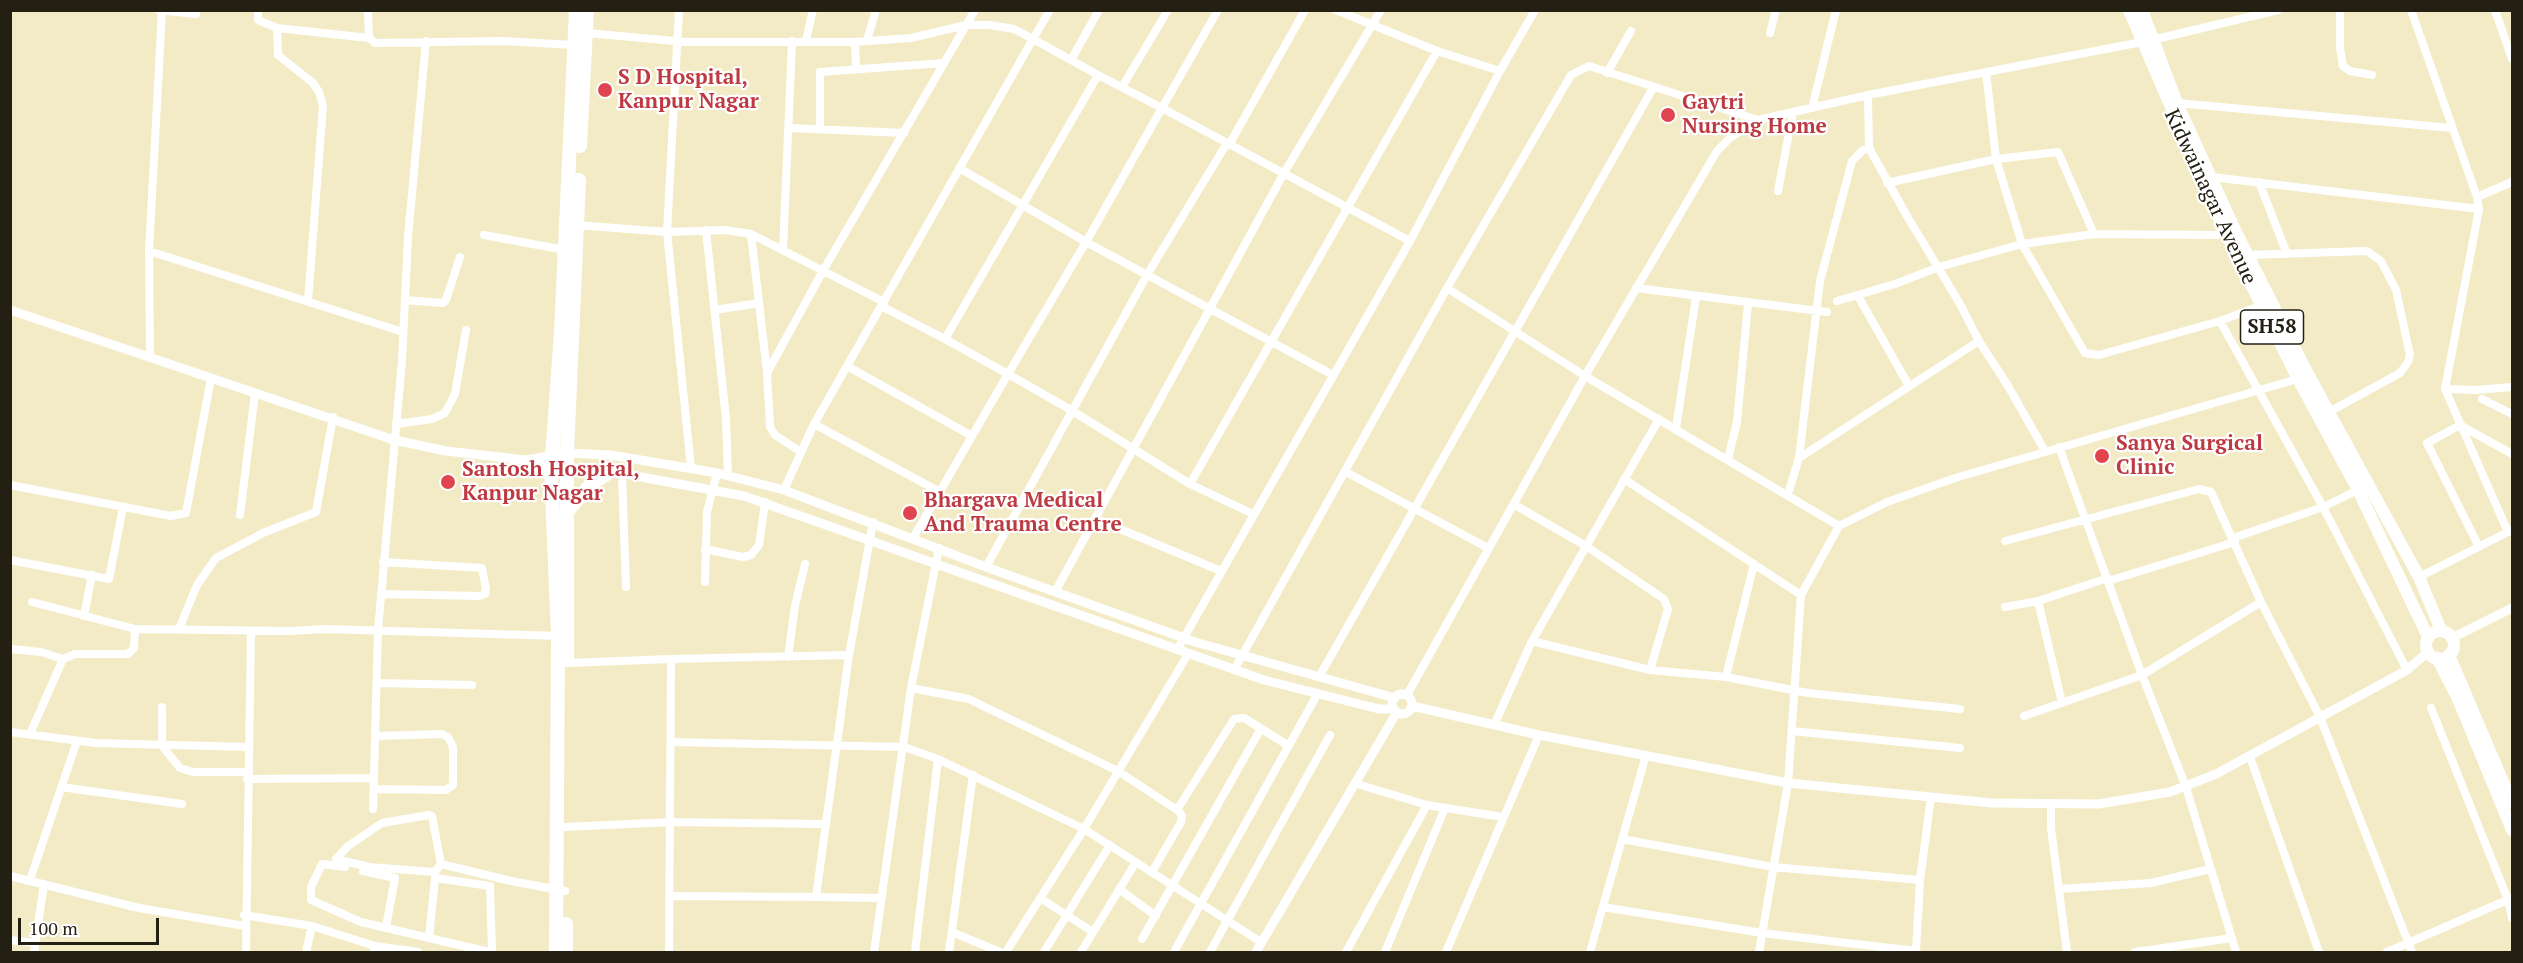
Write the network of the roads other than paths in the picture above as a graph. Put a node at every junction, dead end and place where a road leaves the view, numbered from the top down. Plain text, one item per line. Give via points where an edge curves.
1 (258, 10) edge
2 (368, 10) edge
3 (576, 10) edge
4 (587, 10) edge
5 (679, 10) edge
6 (813, 10) edge
7 (876, 10) edge
8 (975, 10) edge
9 (1050, 10) edge
10 (1099, 10) edge
11 (1168, 10) edge
12 (1218, 10) edge
13 (1305, 10) edge
14 (1336, 10) edge
15 (1381, 10) edge
16 (1535, 10) edge
17 (1776, 10) edge
18 (1836, 10) edge
19 (2129, 10) edge
20 (2142, 10) edge
21 (2278, 10) edge
22 (2340, 10) edge
23 (2411, 10) edge
24 (2495, 10) edge
25 (160, 11) edge
26 (2259, 13) edge
27 (196, 14) dead end
28 (966, 25) junction
29 (1374, 26) junction
30 (277, 28) junction
31 (1631, 31) dead end
32 (586, 33) junction
33 (1770, 33) dead end
34 (369, 38) junction
35 (1033, 39) junction
36 (806, 40) junction
37 (867, 40) junction
38 (426, 41) junction
39 (675, 41) junction
40 (792, 41) junction
41 (2146, 41) junction
42 (855, 42) junction
43 (574, 45) junction
44 (1437, 51) junction
45 (2512, 58) edge
46 (1071, 60) junction
47 (944, 63) junction
48 (856, 68) junction
49 (1500, 71) junction
50 (1986, 72) junction
51 (1608, 73) junction
52 (1098, 75) junction
53 (2372, 75) dead end
54 (1122, 87) junction
55 (1653, 88) junction
56 (1868, 95) junction
57 (2177, 103) junction
58 (1162, 108) junction
59 (1812, 108) junction
60 (1793, 112) junction
61 (1758, 120) junction
62 (789, 128) junction
63 (2452, 128) junction
64 (820, 129) junction
65 (904, 132) junction
66 (1228, 144) junction
67 (1869, 148) junction
68 (1996, 159) junction
69 (959, 168) junction
70 (1284, 173) junction
71 (2212, 177) junction
72 (2259, 182) junction
73 (2512, 182) edge
74 (1887, 183) junction
75 (1778, 190) dead end
76 (2477, 197) junction
77 (1022, 206) junction
78 (1347, 207) junction
79 (2479, 209) junction
80 (576, 225) junction
81 (706, 230) junction
82 (2230, 230) junction
83 (667, 232) junction
84 (751, 234) junction
85 (2094, 234) junction
86 (484, 235) dead end
87 (1410, 241) junction
88 (1086, 242) junction
89 (2022, 244) junction
90 (565, 250) junction
91 (783, 250) junction
92 (149, 251) junction
93 (2287, 254) junction
94 (2247, 255) junction
95 (460, 257) dead end
96 (1939, 267) junction
97 (824, 269) junction
98 (1147, 275) junction
99 (1447, 288) junction
100 (1636, 288) junction
101 (1858, 296) junction
102 (1696, 297) junction
103 (405, 300) junction
104 (1837, 300) dead end
105 (308, 301) junction
106 (759, 303) junction
107 (2266, 303) junction
108 (883, 304) junction
109 (1748, 304) junction
110 (1211, 308) junction
111 (10, 310) edge
112 (715, 310) junction
113 (1816, 310) junction
114 (1827, 312) dead end
115 (2220, 321) junction
116 (466, 330) dead end
117 (403, 332) junction
118 (1515, 332) junction
119 (945, 339) junction
120 (1271, 341) junction
121 (1978, 342) junction
122 (150, 357) junction
123 (847, 366) junction
124 (767, 374) junction
125 (1008, 374) junction
126 (1333, 375) junction
127 (1585, 376) junction
128 (2303, 377) junction
129 (211, 378) junction
130 (1909, 386) junction
131 (2512, 387) edge
132 (2445, 389) junction
133 (2257, 391) junction
134 (255, 393) junction
135 (2482, 399) dead end
136 (1071, 410) junction
137 (2329, 412) junction
138 (2512, 414) edge
139 (333, 417) junction
140 (1659, 419) junction
141 (396, 424) junction
142 (814, 424) junction
143 (2460, 425) junction
144 (1676, 428) junction
145 (972, 436) junction
146 (394, 440) junction
147 (2059, 447) junction
148 (1134, 448) junction
149 (2045, 451) junction
150 (801, 452) junction
151 (567, 453) junction
152 (552, 454) junction
153 (2512, 454) edge
154 (1799, 458) junction
155 (1728, 459) junction
156 (526, 460) junction
157 (691, 468) junction
158 (551, 470) junction
159 (567, 470) junction
160 (1346, 472) junction
161 (616, 473) junction
162 (717, 473) junction
163 (728, 476) junction
164 (1624, 479) junction
165 (1190, 483) junction
166 (2370, 484) junction
167 (10, 485) edge
168 (711, 489) junction
169 (784, 490) junction
170 (2358, 490) junction
171 (940, 492) junction
172 (1788, 494) junction
173 (765, 502) junction
174 (1515, 505) junction
175 (123, 507) junction
176 (2323, 507) junction
177 (1413, 510) junction
178 (566, 513) junction
179 (1253, 514) junction
180 (240, 515) dead end
181 (1096, 519) junction
182 (2086, 519) junction
183 (873, 522) junction
184 (1839, 526) junction
185 (2510, 531) edge
186 (913, 538) junction
187 (869, 540) junction
188 (2234, 540) junction
189 (2005, 541) dead end
190 (1586, 546) junction
191 (2479, 547) junction
192 (939, 548) junction
193 (1488, 548) junction
194 (705, 549) junction
195 (10, 560) edge
196 (384, 562) junction
197 (805, 564) dead end
198 (935, 564) junction
199 (1754, 564) junction
200 (986, 567) junction
201 (1221, 571) junction
202 (92, 576) junction
203 (2419, 577) junction
204 (2108, 580) junction
205 (705, 582) dead end
206 (626, 586) dead end
207 (1055, 592) junction
208 (381, 594) junction
209 (1801, 595) junction
210 (2038, 601) junction
211 (32, 602) dead end
212 (2261, 602) junction
213 (2005, 607) dead end
214 (2512, 609) edge
215 (84, 616) junction
216 (135, 629) junction
217 (179, 629) junction
218 (378, 630) junction
219 (2441, 630) junction
220 (250, 631) junction
221 (563, 636) junction
222 (1184, 637) junction
223 (2428, 637) junction
224 (2452, 638) junction
225 (1532, 641) junction
226 (10, 649) edge
227 (1177, 650) junction
228 (1188, 654) junction
229 (849, 655) junction
230 (2438, 655) junction
231 (1241, 656) junction
232 (788, 657) junction
233 (671, 659) junction
234 (63, 660) junction
235 (567, 663) junction
236 (1234, 670) junction
237 (1650, 670) junction
238 (2407, 670) junction
239 (2142, 675) junction
240 (1319, 677) junction
241 (1726, 677) junction
242 (377, 683) junction
243 (472, 685) dead end
244 (911, 688) junction
245 (1794, 690) junction
246 (1318, 693) junction
247 (1407, 695) junction
248 (1395, 698) junction
249 (2062, 703) junction
250 (1412, 706) junction
251 (162, 707) dead end
252 (2431, 708) dead end
253 (1960, 709) dead end
254 (1396, 711) junction
255 (2025, 716) dead end
256 (2320, 717) junction
257 (1494, 725) junction
258 (1260, 729) junction
259 (1792, 731) junction
260 (10, 732) edge
261 (30, 734) junction
262 (1330, 735) dead end
263 (1539, 735) junction
264 (375, 736) junction
265 (77, 741) junction
266 (671, 742) junction
267 (837, 744) junction
268 (162, 746) junction
269 (1289, 746) junction
270 (248, 747) junction
271 (904, 747) junction
272 (1960, 748) dead end
273 (1646, 755) junction
274 (2250, 757) junction
275 (938, 759) junction
276 (1118, 771) junction
277 (973, 775) junction
278 (247, 776) junction
279 (374, 778) junction
280 (1788, 783) junction
281 (1356, 784) junction
282 (62, 787) junction
283 (2187, 787) junction
284 (374, 789) junction
285 (1931, 797) junction
286 (2512, 803) edge
287 (182, 804) dead end
288 (1427, 805) junction
289 (2051, 805) junction
290 (1445, 808) junction
291 (373, 809) dead end
292 (1178, 810) junction
293 (1503, 817) junction
294 (671, 822) junction
295 (826, 824) junction
296 (565, 827) junction
297 (1084, 829) junction
298 (2512, 830) edge
299 (1622, 839) junction
300 (1110, 845) junction
301 (1136, 862) junction
302 (441, 864) junction
303 (1773, 867) junction
304 (2210, 869) junction
305 (1152, 872) junction
306 (10, 876) edge
307 (30, 880) junction
308 (1920, 880) junction
309 (44, 884) junction
310 (1173, 886) junction
311 (1119, 889) junction
312 (2059, 889) junction
313 (561, 890) junction
314 (670, 896) junction
315 (816, 897) junction
316 (881, 898) junction
317 (1040, 898) junction
318 (2510, 899) edge
319 (1202, 905) junction
320 (1603, 908) junction
321 (1068, 914) junction
322 (244, 915) junction
323 (1156, 916) junction
324 (2512, 918) edge
325 (1228, 921) junction
326 (245, 926) junction
327 (312, 926) junction
328 (387, 927) junction
329 (1093, 932) junction
330 (952, 933) junction
331 (1762, 933) junction
332 (429, 938) junction
333 (2232, 938) junction
334 (1142, 939) dead end
335 (10, 940) edge
336 (1261, 942) junction
337 (35, 943) junction
338 (2411, 948) edge
339 (375, 949) edge
340 (34, 952) edge
341 (246, 952) edge
342 (306, 952) edge
343 (418, 952) edge
344 (490, 952) edge
345 (556, 952) edge
346 (566, 952) edge
347 (669, 952) edge
348 (874, 952) edge
349 (915, 952) edge
350 (949, 952) edge
351 (1000, 952) edge
352 (1006, 952) edge
353 (1044, 952) edge
354 (1081, 952) edge
355 (1174, 952) edge
356 (1210, 952) edge
357 (1256, 952) edge
358 (1346, 952) edge
359 (1385, 952) edge
360 (1446, 952) edge
361 (1590, 952) edge
362 (1760, 952) edge
363 (1916, 952) edge
364 (2067, 952) edge
365 (2135, 952) edge
366 (2236, 952) edge
367 (2319, 952) edge
368 (2386, 952) edge

1 - 30 street via 258,20
2 - 34 street
3 - 43 highway
4 - 32 highway
5 - 39 street
6 - 36 street
7 - 37 street
8 - 28 street
9 - 35 street
10 - 46 street
11 - 54 street
12 - 58 street
13 - 66 street
14 - 29 street
15 - 29 street
16 - 49 street
17 - 33 street
18 - 59 street
19 - 41 main road, Kidwainagar Avenue / SH58
20 - 41 main road, Kidwainagar Avenue / SH58
21 - 26 street
22 - 53 street via 2343,66
23 - 63 street
24 - 45 street
25 - 27 street
25 - 92 street
26 - 41 street
28 - 35 street via 1014,29
28 - 37 street via 911,38
28 - 47 street
29 - 44 street
29 - 70 street
30 - 34 street
30 - 105 street via 278,54 313,83 322,101
31 - 51 street
32 - 39 street
32 - 80 highway
34 - 38 street via 375,43
35 - 46 street
35 - 69 street
36 - 40 street
36 - 42 street
37 - 42 street
38 - 43 street
38 - 103 street
39 - 40 street
39 - 83 street
40 - 62 street
41 - 50 street
41 - 57 main road, Kidwainagar Avenue / SH58
41 - 82 main road, Kidwainagar Avenue / SH58
42 - 48 street
43 - 90 highway
44 - 49 street
44 - 78 street
46 - 52 street
47 - 48 street
47 - 65 street
48 - 64 street via 820,72
49 - 87 street
50 - 56 street
50 - 68 street
51 - 55 street
51 - 99 street via 1589,66 1571,75
52 - 54 street
52 - 77 street
54 - 58 street
55 - 61 street
55 - 118 street
56 - 59 street
56 - 67 street
57 - 63 street
57 - 71 main road, Kidwainagar Avenue / SH58
58 - 66 street
58 - 88 street
59 - 60 street
60 - 61 street
60 - 75 street
61 - 100 street via 1718,151
62 - 64 street
62 - 91 street
63 - 76 street
64 - 65 street
65 - 97 street
66 - 70 street
66 - 98 street
67 - 74 street
67 - 113 street via 1856,156 1850,168
68 - 74 street
68 - 85 street via 2058,153
68 - 89 street
69 - 77 street
69 - 108 street
70 - 78 street
70 - 110 street
71 - 72 street
71 - 82 main road, Kidwainagar Avenue / SH58
72 - 79 street
72 - 93 street
73 - 76 street
74 - 96 street
76 - 79 street
77 - 88 street
77 - 119 street
78 - 87 street
78 - 120 street
79 - 132 street
80 - 83 street
80 - 151 highway
81 - 83 street
81 - 84 street
81 - 112 street
82 - 85 street via 2172,236
82 - 94 main road, Kidwainagar Avenue / SH58
82 - 107 main road, Kidwainagar Avenue / SH58
83 - 157 street
84 - 91 street
84 - 106 street
85 - 89 street
86 - 90 street
87 - 126 street
88 - 98 street
88 - 125 street
89 - 96 street
89 - 115 street via 2089,355
90 - 152 highway
91 - 97 street
92 - 105 street
92 - 122 street
93 - 94 street
93 - 137 street via 2372,252 2382,261 2396,290 2410,354 2408,362 2400,373
94 - 107 main road, Kidwainagar Avenue / SH58
95 - 103 street via 447,300
96 - 101 street
96 - 121 street
97 - 108 street
97 - 124 street
98 - 110 street
98 - 136 street
99 - 118 street
99 - 160 street
100 - 102 street
100 - 127 street
101 - 104 street
101 - 130 street
102 - 109 street
102 - 144 street
103 - 117 street
105 - 117 street
106 - 112 street
106 - 124 street
107 - 115 street
107 - 128 main road, Kidwainagar Avenue / SH58
108 - 119 street
108 - 123 street
109 - 113 street
109 - 155 street via 1737,423
110 - 120 street
110 - 148 street
111 - 122 street
112 - 163 street
113 - 114 street
113 - 154 street
115 - 133 street
116 - 141 street via 455,394 445,413 432,419
117 - 141 street
118 - 127 street
118 - 177 street
119 - 125 street
120 - 126 street
120 - 165 street
121 - 130 street
121 - 149 street
122 - 129 street
123 - 142 street
123 - 145 street
124 - 150 street via 770,427 775,435
125 - 136 street
125 - 145 street
126 - 179 street
127 - 140 street
127 - 174 street
128 - 133 street
128 - 137 main road, Kidwainagar Avenue / SH58
128 - 170 main road, Kidwainagar Avenue / SH58
129 - 134 street
129 - 175 street via 186,513 171,516
130 - 154 street
131 - 132 street
132 - 143 street
133 - 147 street
133 - 176 street
134 - 139 street
134 - 180 street
135 - 138 street
136 - 148 street
136 - 200 street
137 - 166 main road, Kidwainagar Avenue / SH58
139 - 146 street
139 - 217 street via 316,512 263,532 216,558 197,585
140 - 144 street
140 - 164 street
141 - 146 street
142 - 150 street
142 - 171 street
143 - 153 street
143 - 185 street
143 - 191 street via 2428,440 2428,448
144 - 155 street
145 - 171 street
146 - 156 street via 446,451
146 - 196 street
147 - 149 street
147 - 182 street
148 - 165 street
148 - 181 street
149 - 184 street via 1887,502
150 - 169 street
151 - 152 street
151 - 157 street via 610,455
151 - 159 highway
152 - 156 street
152 - 158 highway
154 - 172 street
155 - 172 street
156 - 158 street
157 - 162 street
158 - 159 street
158 - 221 highway
159 - 161 street
159 - 178 highway
160 - 177 street
160 - 231 street
161 - 168 street
161 - 178 highway via 590,485
161 - 206 street
162 - 163 street
162 - 168 street
163 - 169 street
164 - 190 street
164 - 199 street
165 - 179 street
166 - 170 street
166 - 203 main road, Kidwainagar Avenue / SH58
167 - 175 street
168 - 173 street
168 - 194 street
169 - 183 street
170 - 176 street
170 - 223 main road, Kidwainagar Avenue / SH58
171 - 186 street
172 - 184 street
173 - 187 street
173 - 194 street via 759,545 751,555 743,557
174 - 190 street
174 - 193 street
175 - 202 street via 109,579
176 - 188 street
176 - 238 street
177 - 193 street
177 - 240 street
178 - 221 highway
179 - 201 street
181 - 201 street
181 - 207 street
182 - 188 street via 2208,489
182 - 189 street
182 - 204 street
183 - 186 street
183 - 187 street
184 - 209 street
185 - 191 street
186 - 192 street
187 - 198 street
187 - 229 street
188 - 204 street
188 - 212 street
190 - 225 street
190 - 237 street via 1661,595 1667,603
191 - 203 street
192 - 198 street
192 - 200 street
193 - 247 street
194 - 205 street
195 - 202 street
196 - 208 street
196 - 208 street via 482,568 486,589 479,596
197 - 232 street
198 - 227 street
198 - 244 street
199 - 209 street
199 - 241 street
200 - 207 street
201 - 222 street
202 - 215 street
203 - 219 main road, Kidwainagar Avenue / SH58
204 - 210 street
204 - 239 street
207 - 222 street
208 - 218 street
209 - 245 street
210 - 213 street
210 - 249 street
211 - 215 street
212 - 239 street
212 - 256 street
214 - 224 street
215 - 216 street
216 - 217 street
216 - 234 street via 134,648 128,654 75,654
217 - 220 street
218 - 220 street
218 - 221 street
218 - 242 street
219 - 223 main road
219 - 224 main road
220 - 270 street
221 - 235 highway
221 - 313 highway
222 - 227 street
222 - 231 street
223 - 230 main road, SH58
224 - 230 main road via 2454,649
225 - 237 street
225 - 257 street
226 - 234 street via 41,652
227 - 228 street
228 - 236 street
228 - 276 street
229 - 232 street
229 - 267 street
230 - 238 street
230 - 286 main road, SH58
230 - 298 main road, SH58
231 - 236 street
231 - 240 street
232 - 233 street
233 - 235 street
233 - 266 street
234 - 261 street
235 - 296 highway
236 - 246 street
237 - 241 street
238 - 256 street
239 - 249 street
239 - 283 street
240 - 248 street
241 - 245 street
242 - 243 street
242 - 264 street
244 - 271 street
244 - 276 street via 969,699
245 - 253 street
245 - 259 street
246 - 254 street
246 - 269 street
247 - 248 street
247 - 250 street
248 - 254 street
249 - 255 street
250 - 254 street via 1406,713
250 - 257 street
251 - 268 street
252 - 318 street
254 - 281 street
256 - 274 street
256 - 338 street
257 - 263 street
258 - 269 street
258 - 292 street via 1244,718 1229,723
258 - 310 street
259 - 272 street
259 - 280 street
260 - 261 street
261 - 265 street
262 - 325 street
263 - 273 street
263 - 293 street
264 - 279 street
264 - 284 street via 448,737 453,747 453,785 446,790
265 - 268 street
265 - 282 street
266 - 267 street
266 - 294 street
267 - 271 street
267 - 295 street
268 - 270 street
268 - 278 street via 180,768
269 - 319 street
270 - 278 street
271 - 275 street
271 - 316 street
273 - 280 street
273 - 299 street
274 - 283 street
274 - 367 street
275 - 277 street
275 - 349 street
276 - 292 street
276 - 297 street
277 - 297 street
277 - 330 street
278 - 279 street
278 - 322 street
279 - 284 street
280 - 285 street
280 - 303 street
281 - 288 street
281 - 336 street
282 - 287 street
282 - 307 street
283 - 289 street via 2138,799
283 - 304 street
284 - 291 street
285 - 289 street
285 - 308 street
288 - 290 street
288 - 358 street
289 - 312 street
290 - 293 street
290 - 359 street
292 - 305 street via 1181,822
293 - 360 street
294 - 295 street
294 - 296 street
294 - 314 street
295 - 315 street
296 - 313 highway
297 - 300 street
297 - 317 street
299 - 303 street
299 - 320 street
300 - 301 street
300 - 321 street
301 - 305 street
301 - 311 street
302 - 302 street via 429,815 382,823 336,859 369,867 435,872
302 - 313 street
303 - 308 street
303 - 331 street
304 - 312 street via 2151,883
304 - 333 street
305 - 310 street
306 - 307 street
307 - 309 street
308 - 363 street
309 - 326 street via 139,908
309 - 337 street
310 - 319 street
310 - 323 street
311 - 323 street
311 - 329 street
312 - 364 street
313 - 345 highway
313 - 346 highway
314 - 315 street
314 - 347 street
315 - 316 street
316 - 348 street
317 - 321 street
317 - 352 street
318 - 324 street
318 - 338 street
319 - 325 street
319 - 355 street
320 - 331 street
320 - 361 street
321 - 329 street
321 - 353 street
322 - 326 street
322 - 327 street
323 - 334 street
325 - 336 street
325 - 356 street
326 - 341 street
327 - 339 street
327 - 342 street
328 - 328 street via 395,878 322,864 311,887 311,900 361,922
328 - 332 street
329 - 354 street
330 - 350 street
330 - 351 street
331 - 362 street
331 - 363 street
332 - 344 street
332 - 344 street via 435,878 490,886
333 - 365 street
333 - 366 street
335 - 337 street
336 - 357 street
337 - 340 street
338 - 368 street
339 - 343 street

